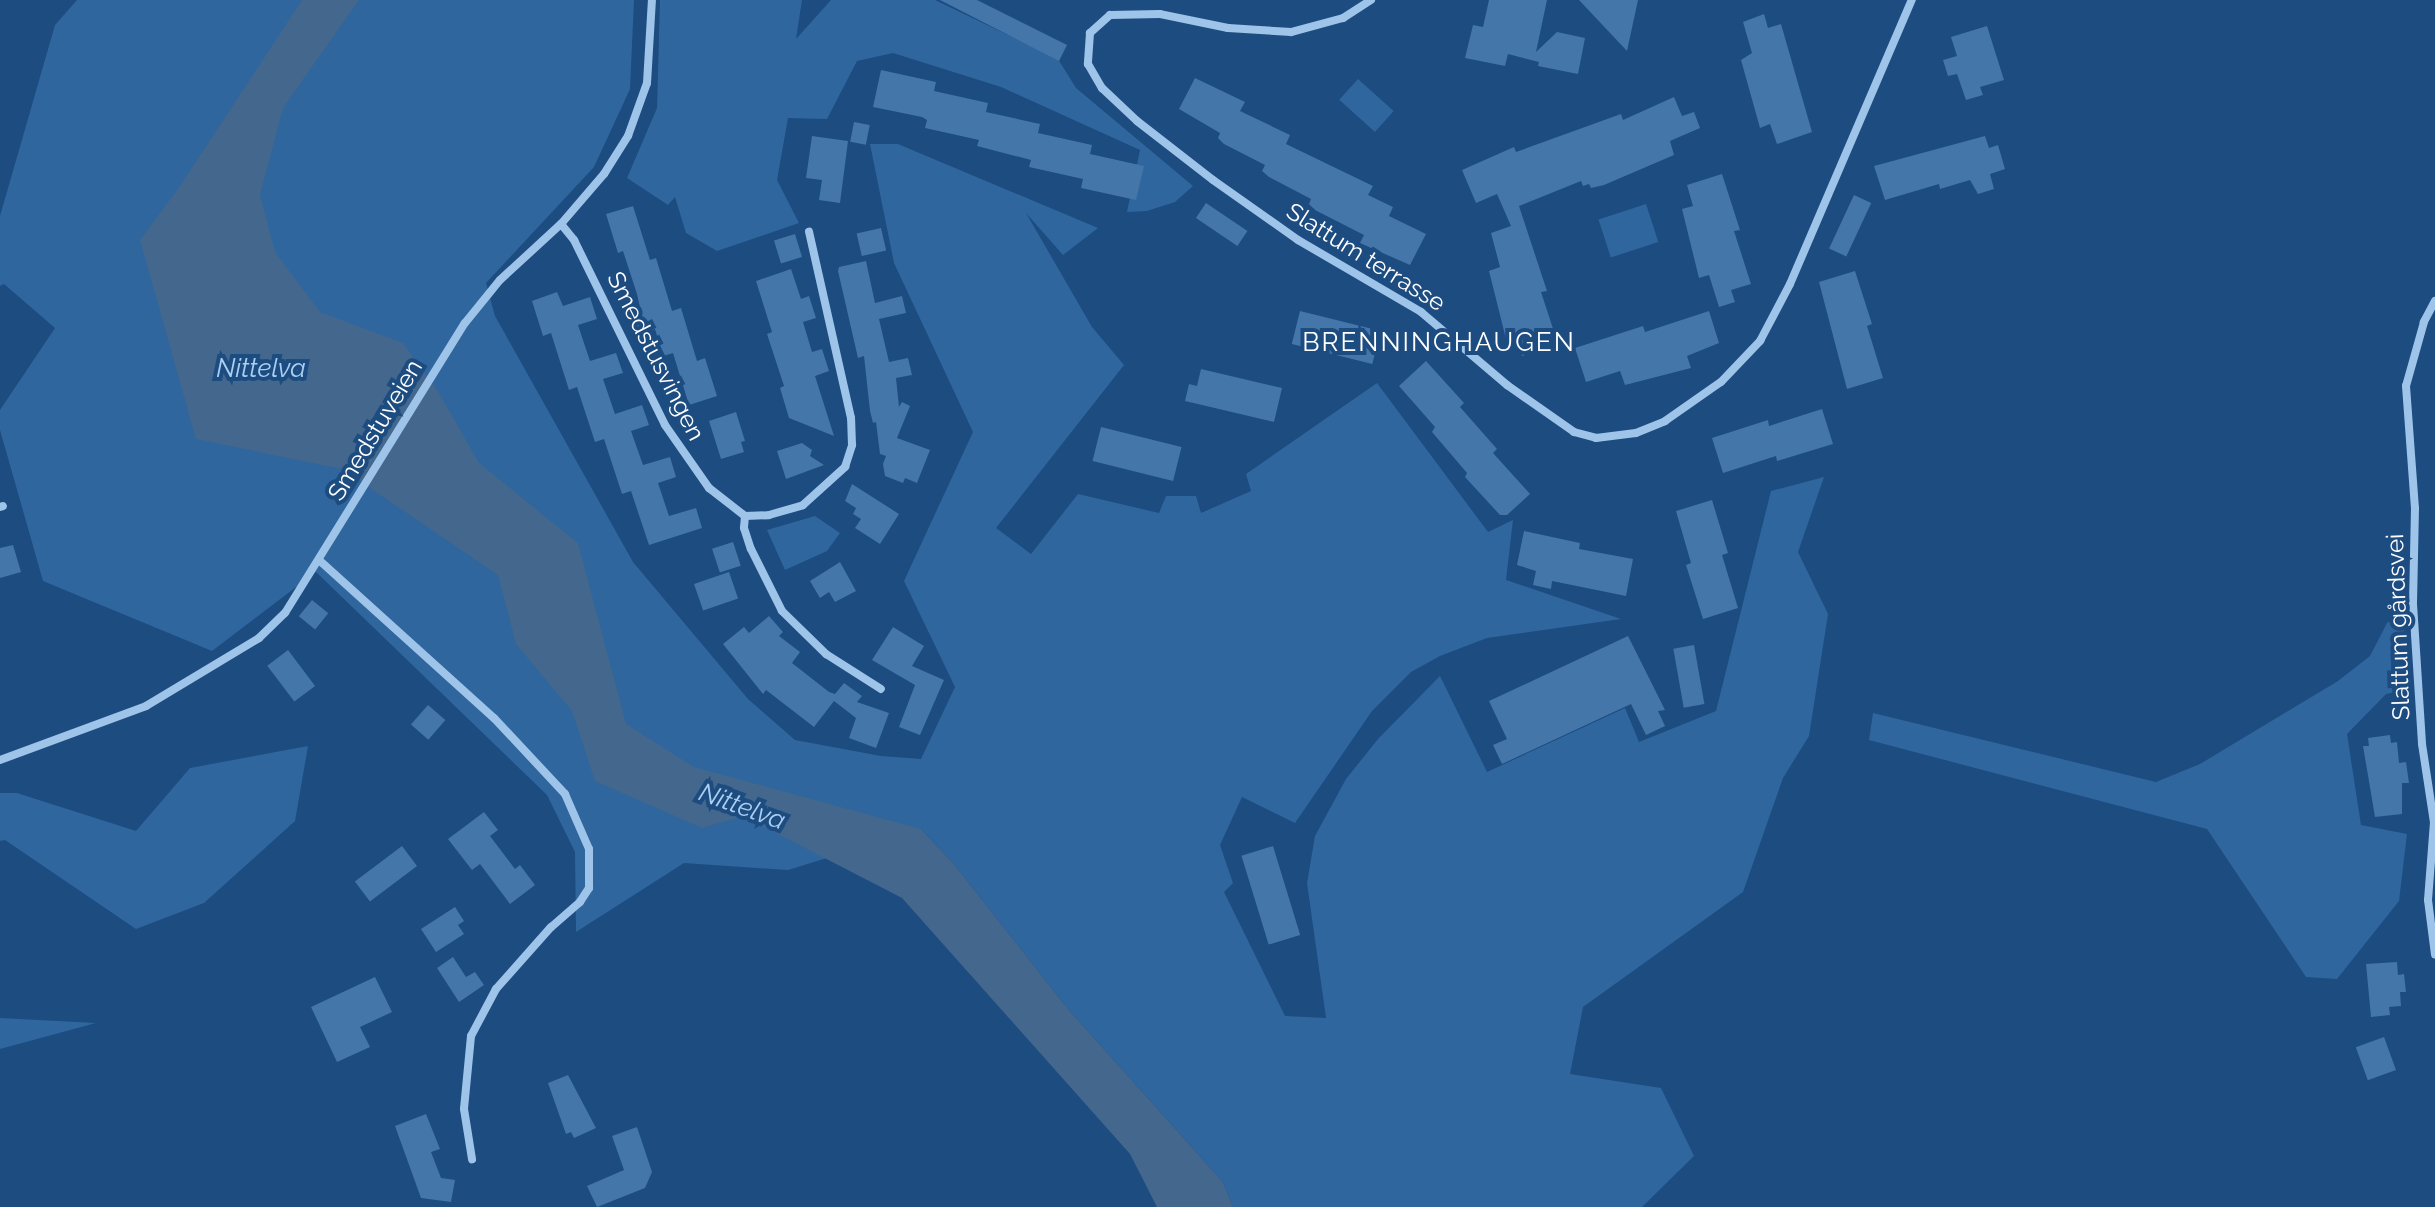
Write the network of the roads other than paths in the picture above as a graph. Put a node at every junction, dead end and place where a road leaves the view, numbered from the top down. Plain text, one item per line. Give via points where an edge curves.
1 (652, 0) edge
2 (1371, 0) edge
3 (1912, 0) edge
4 (561, 224) junction
5 (809, 232) dead end
6 (2435, 301) edge
7 (745, 516) junction
8 (319, 560) junction
9 (881, 689) dead end
10 (0, 760) edge
11 (2435, 955) edge
12 (472, 1159) dead end

1 - 4 street, Smedstuveien via 647,83 628,136
2 - 3 street, Slattum terrasse via 1343,18 1291,32 1228,28 1160,14 1110,15 1090,33 1088,64 1102,88 1137,121 1213,180 1298,240 1421,312 1507,385 1574,432 1596,438 1636,433 1665,421 1721,382 1760,341 1797,270
4 - 7 street, Smedstusvingen via 579,250 665,425 709,488
4 - 8 street, Smedstuveien via 500,280 434,368
5 - 7 street via 851,418 852,445 845,467 803,505
6 - 11 street, Slattum gårdsvei via 2406,386 2415,508 2413,604 2422,744 2434,822 2428,900
7 - 9 street via 751,549 782,611 826,654
8 - 10 street, Smedstuveien via 285,613 259,638 146,706
8 - 12 street via 565,794 589,849 589,888 496,989 471,1036 464,1109

